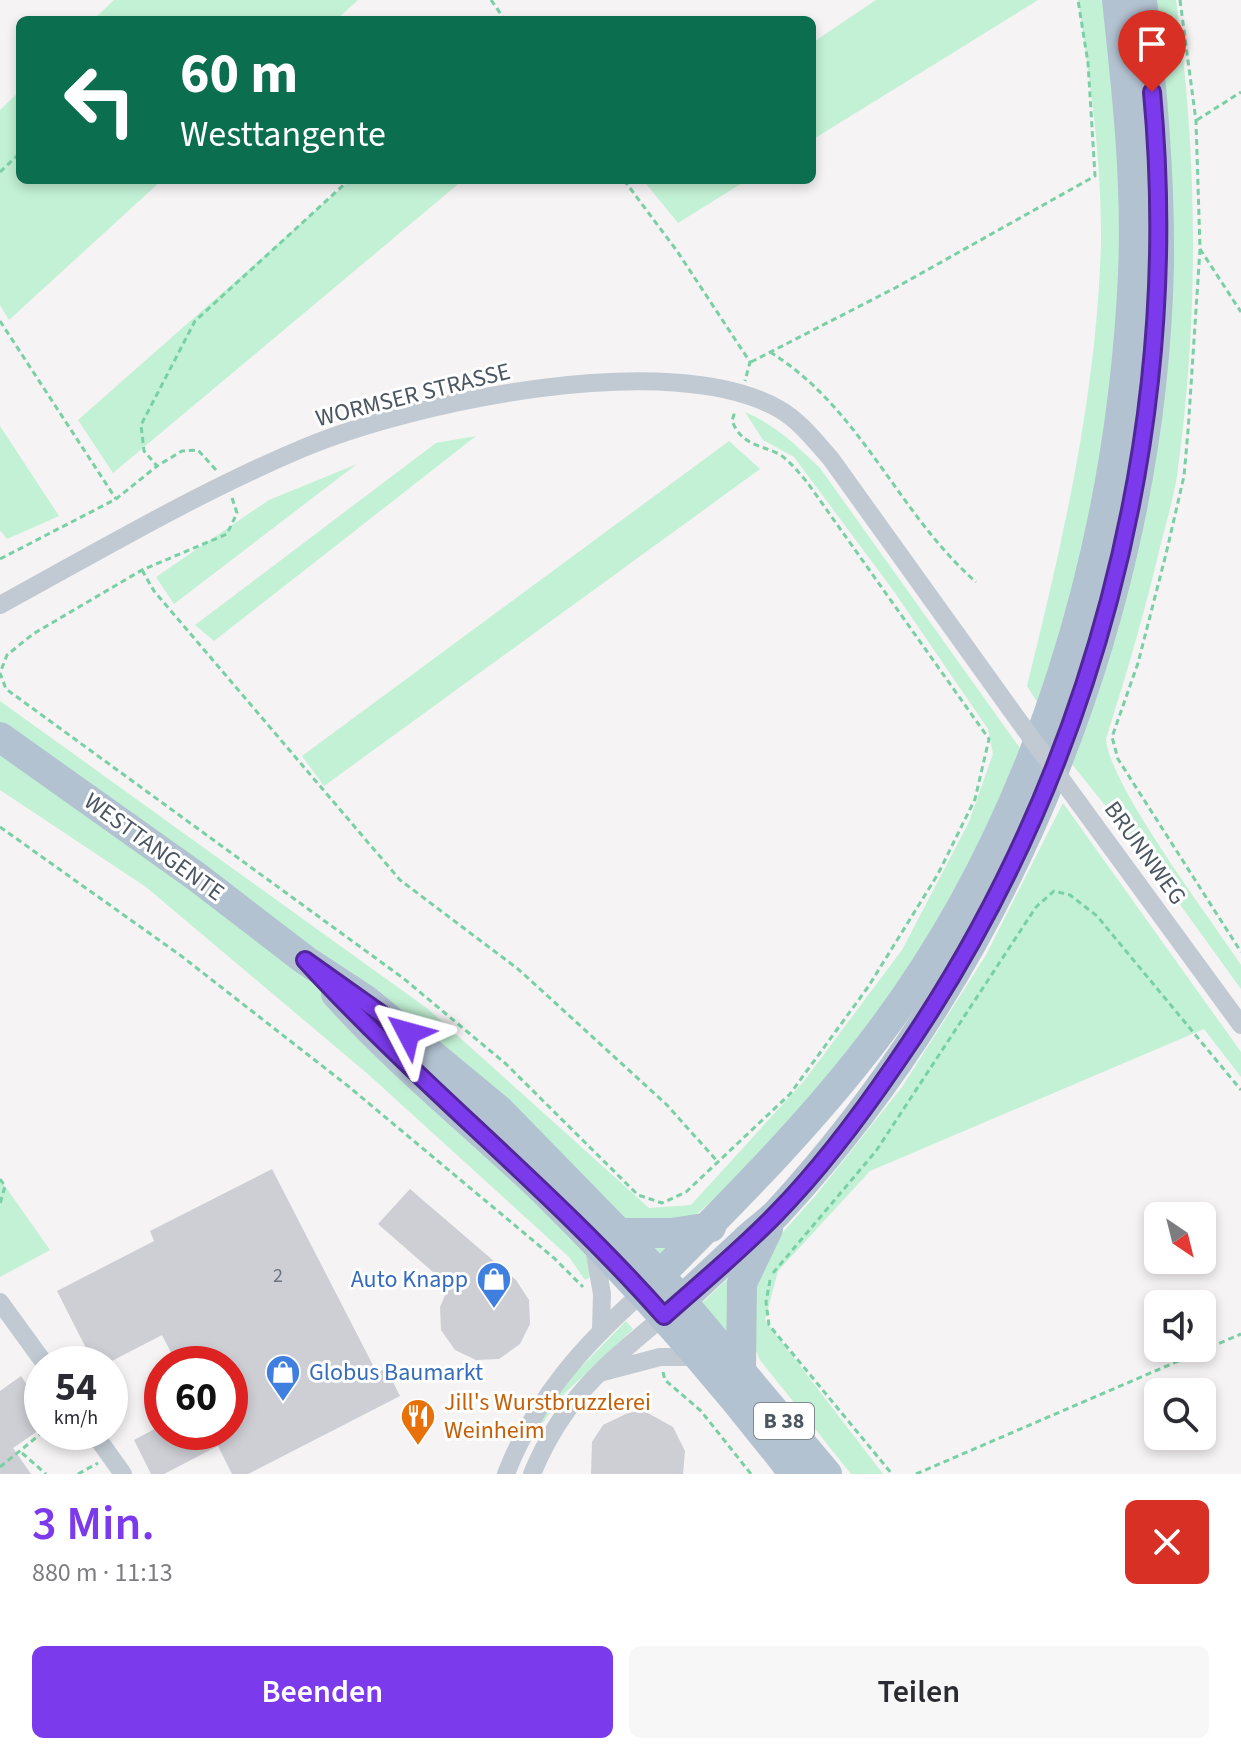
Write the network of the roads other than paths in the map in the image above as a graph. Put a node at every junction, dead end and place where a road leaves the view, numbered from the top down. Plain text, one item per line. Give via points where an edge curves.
1 (1117, 0) edge
2 (1142, 0) edge
3 (0, 605) edge
4 (1011, 710) joint
5 (0, 737) edge
6 (1241, 1025) edge
7 (774, 1216) junction
8 (711, 1227) junction
9 (607, 1237) junction
10 (652, 1284) junction
11 (0, 1302) edge
12 (673, 1308) junction
13 (601, 1330) junction
14 (32, 1346) edge
15 (699, 1357) junction
16 (741, 1368) junction
17 (596, 1374) junction
18 (106, 1450) edge
19 (123, 1474) edge
20 (506, 1474) edge
21 (532, 1474) edge
22 (794, 1474) edge
23 (827, 1474) edge

1 - 8 main road via 1132,165 1127,360 1102,526 1050,707 982,865 925,965 834,1090
2 - 7 main road via 1157,152 1159,265 1152,361 1125,540 1091,663 1034,815 968,948 872,1097
3 - 4 street, WORMSER STRASSE via 225,493 305,447 375,424 530,390 668,382 741,393 779,409 804,428
4 - 6 street, BRUNNWEG, bridge
5 - 9 main road, WESTTANGENTE via 366,1000 445,1064 499,1110
7 - 12 main road
7 - 16 main road via 742,1283
8 - 9 main road
8 - 10 main road
9 - 10 main road, WESTTANGENTE
9 - 13 street
10 - 12 main road, WESTTANGENTE
10 - 13 street
11 - 14 street
12 - 15 main road, WESTTANGENTE / B 38
12 - 16 main road, WESTTANGENTE / B 38
12 - 17 street
13 - 20 street via 546,1394
15 - 17 street via 660,1357
15 - 22 main road, WESTTANGENTE / B 38
16 - 23 main road, WESTTANGENTE / B 38
17 - 21 street via 547,1437
18 - 19 street

